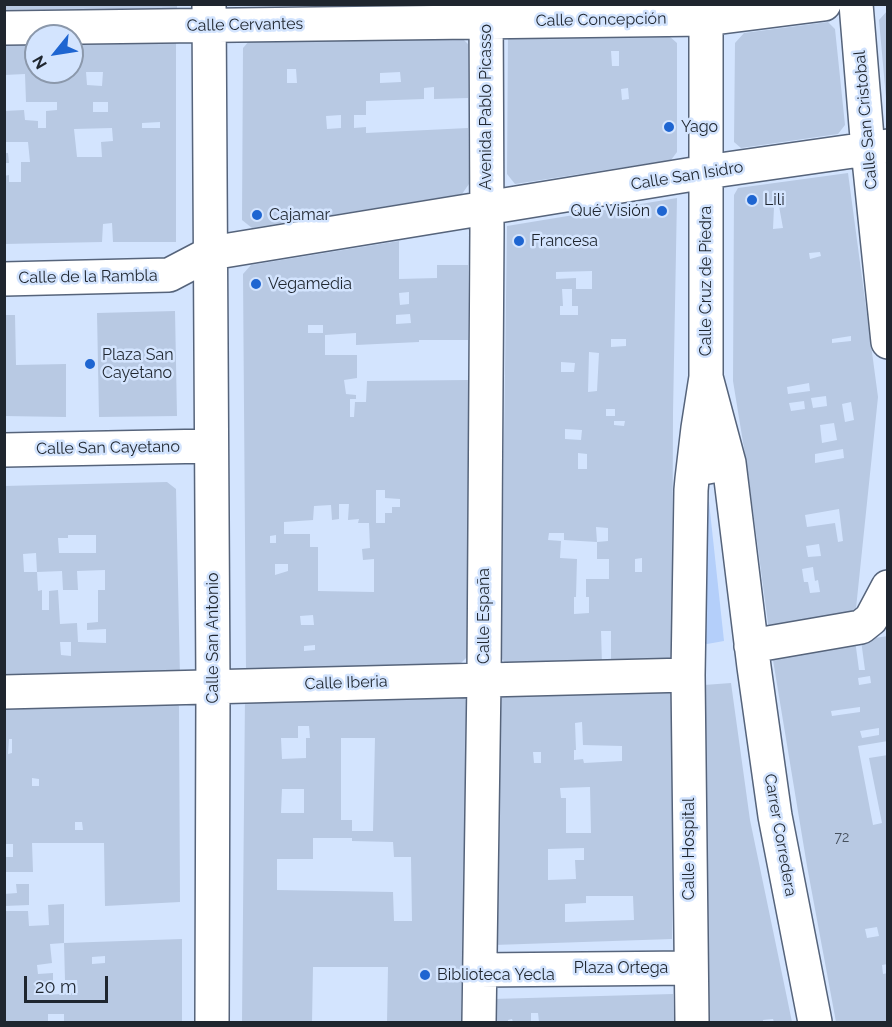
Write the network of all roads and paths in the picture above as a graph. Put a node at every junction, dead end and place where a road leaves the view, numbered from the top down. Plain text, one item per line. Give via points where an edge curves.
1 (824, 4) edge
2 (856, 4) edge
3 (706, 12) edge
4 (486, 13) edge
5 (209, 15) edge
6 (4, 28) edge
7 (878, 148) edge
8 (706, 172) junction
9 (487, 209) junction
10 (211, 253) junction
11 (4, 279) edge
12 (888, 342) edge
13 (706, 377) junction
14 (211, 446) junction
15 (4, 450) edge
16 (729, 463) junction
17 (692, 479) junction
18 (888, 587) edge
19 (751, 646) junction
20 (688, 675) junction
21 (484, 679) junction
22 (213, 687) junction
23 (4, 692) edge
24 (690, 968) junction
25 (480, 970) junction
26 (212, 1023) edge
27 (479, 1023) edge
28 (692, 1023) edge
29 (815, 1023) edge

1 - 3 street, Calle Concepción
2 - 7 street, Calle San Cristobal
3 - 4 street, Calle Concepción
3 - 8 street, Calle Cruz de Piedra
4 - 5 street, Calle Cervantes
4 - 9 street, Avenida Pablo Picasso
5 - 6 street, Calle Cervantes
5 - 10 street, Calle San Antonio
7 - 8 street, Calle San Isidro
7 - 12 street, Calle San Cristobal
8 - 9 street, Calle San Isidro
8 - 13 street, Calle Cruz de Piedra
9 - 10 street, Calle de la Rambla
9 - 21 street, Calle España
10 - 11 street, Calle de la Rambla via 169,275
10 - 14 street, Calle San Antonio
13 - 16 street, Calle Cruz de Piedra
13 - 17 street, Calle Cruz de Piedra
14 - 15 street, Calle San Cayetano
14 - 22 street, Calle San Antonio
16 - 17 street via 702,468
16 - 19 street, Calle Cruz de Piedra
17 - 20 street, Calle Cruz de Piedra
18 - 19 street via 871,619 861,627
19 - 29 street, Carrer Corredera via 777,828
20 - 21 street, Calle Iberia
20 - 24 street, Calle Hospital
21 - 22 street, Calle Iberia
21 - 25 street, Calle España
22 - 23 street, Calle Iberia
22 - 26 street, Calle San Antonio
24 - 25 street, Plaza Ortega
24 - 28 street, Calle Hospital
25 - 27 street, Calle España

